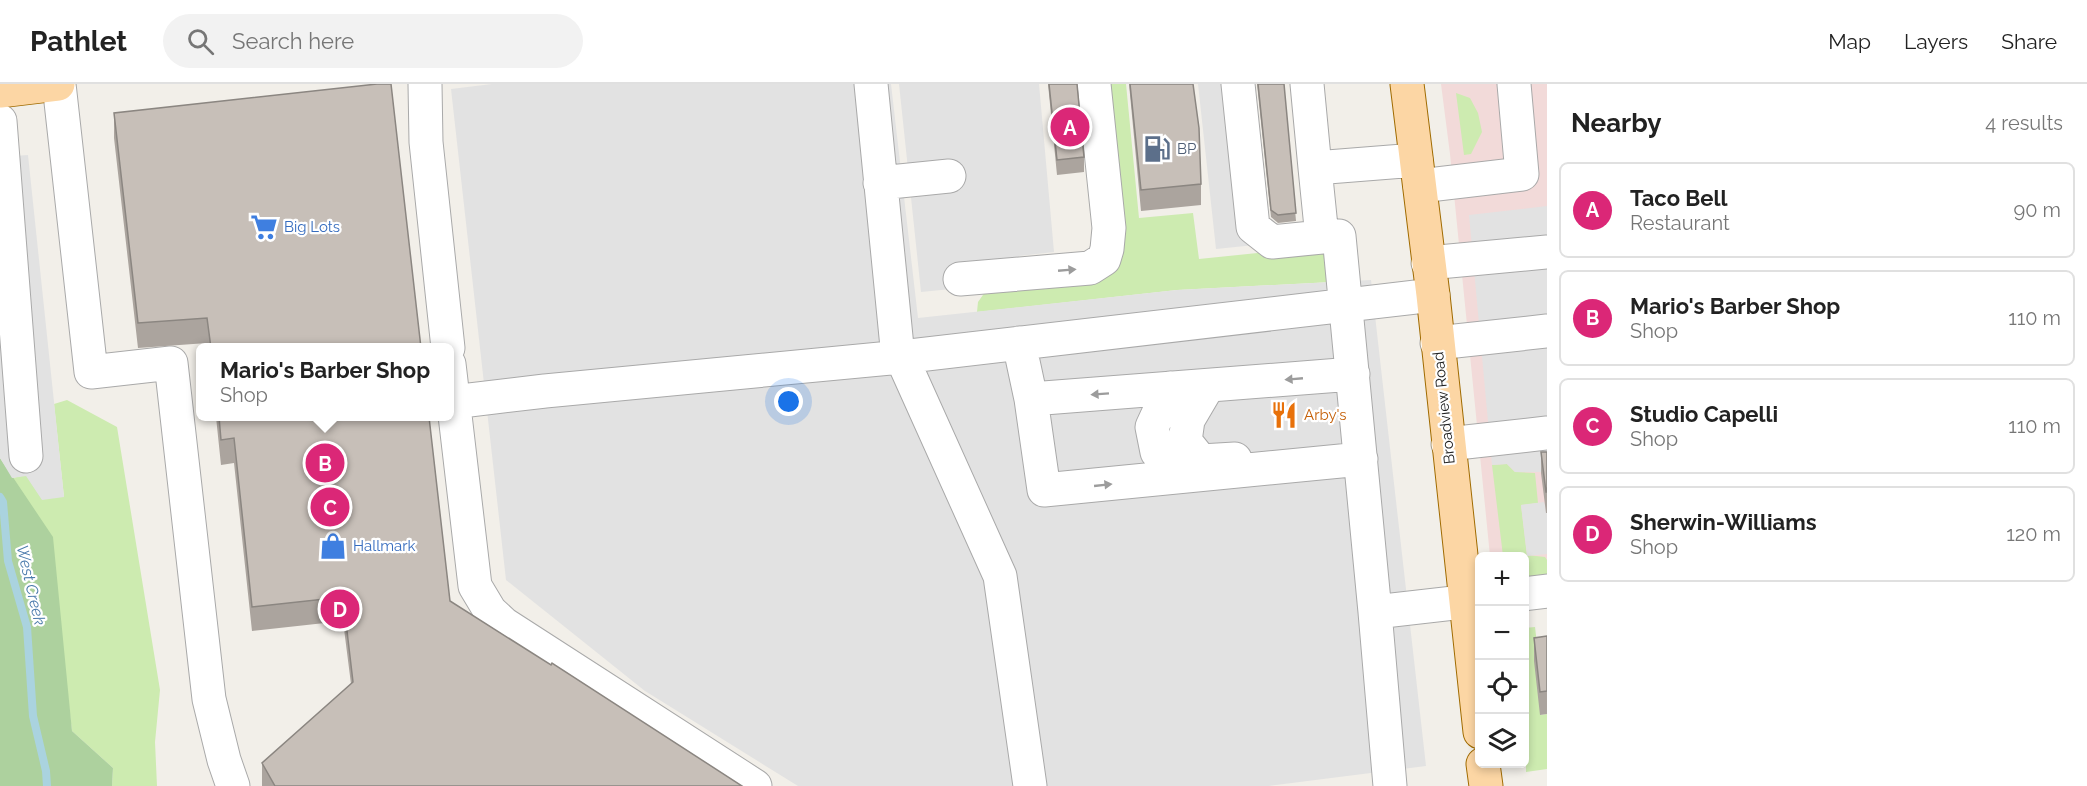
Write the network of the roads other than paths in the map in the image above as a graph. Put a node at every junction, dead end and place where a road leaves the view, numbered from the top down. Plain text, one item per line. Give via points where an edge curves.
1 (58, 84) edge
2 (425, 84) edge
3 (870, 84) edge
4 (1094, 84) edge
5 (1238, 84) edge
6 (1307, 84) edge
7 (1407, 84) edge
8 (1514, 84) edge
9 (10, 88) edge
10 (0, 121) edge
11 (1534, 154) edge
12 (2, 167) edge
13 (1315, 168) junction
14 (1418, 173) junction
15 (949, 176) dead end
16 (880, 183) junction
17 (1322, 237) junction
18 (1547, 252) edge
19 (1428, 263) junction
20 (960, 279) dead end
21 (1434, 295) junction
22 (1345, 306) junction
23 (1547, 332) edge
24 (447, 343) edge
25 (1019, 343) junction
26 (1437, 343) junction
27 (901, 357) junction
28 (1353, 374) junction
29 (1208, 386) junction
30 (1157, 389) junction
31 (1031, 399) junction
32 (454, 402) edge
33 (454, 410) edge
34 (1547, 433) edge
35 (1448, 444) junction
36 (26, 456) dead end
37 (1360, 459) junction
38 (1201, 461) junction
39 (1313, 465) junction
40 (1150, 480) junction
41 (1547, 591) edge
42 (1529, 593) edge
43 (1472, 601) edge
44 (1375, 612) junction
45 (1478, 714) edge
46 (1484, 768) edge
47 (233, 786) edge
48 (755, 786) edge
49 (1030, 786) edge
50 (1390, 786) edge
51 (1486, 786) edge

1 - 9 main road
1 - 47 street via 91,372 171,363 209,699
2 - 24 street via 426,142
3 - 16 street
20 -> 4 street via 1090,268 1104,259 1109,228
5 - 17 street via 1253,228 1272,242
6 - 13 street
7 - 14 main road, Broadview Road
8 - 11 street
10 - 12 street
11 - 14 street via 1522,174
12 - 36 street
13 - 14 street
13 - 17 street
14 - 19 main road, Broadview Road
15 - 16 street
16 - 27 street
17 - 22 street via 1340,236
18 - 19 street
19 - 21 main road, Broadview Road
21 - 22 street
21 - 26 main road, Broadview Road
22 - 25 street
22 - 28 street
23 - 26 street
25 - 27 street
25 - 31 street
26 - 35 main road, Broadview Road
27 - 32 street
27 - 49 street via 1000,576
28 -> 29 street
28 - 37 street
29 - 30 street
29 - 38 street via 1188,420 1185,441
30 -> 31 street
30 - 38 street via 1152,427 1157,452 1173,465
30 - 40 street via 1135,430
31 -> 40 street via 1044,490
33 - 48 street via 475,586 490,611 504,624
34 - 35 street
35 - 43 main road, Broadview Road
37 - 39 street
37 - 44 street
38 - 39 street via 1291,455
39 - 40 street
41 - 42 street
43 - 44 street
43 - 45 main road, Broadview Road
44 - 50 street
46 - 51 main road

